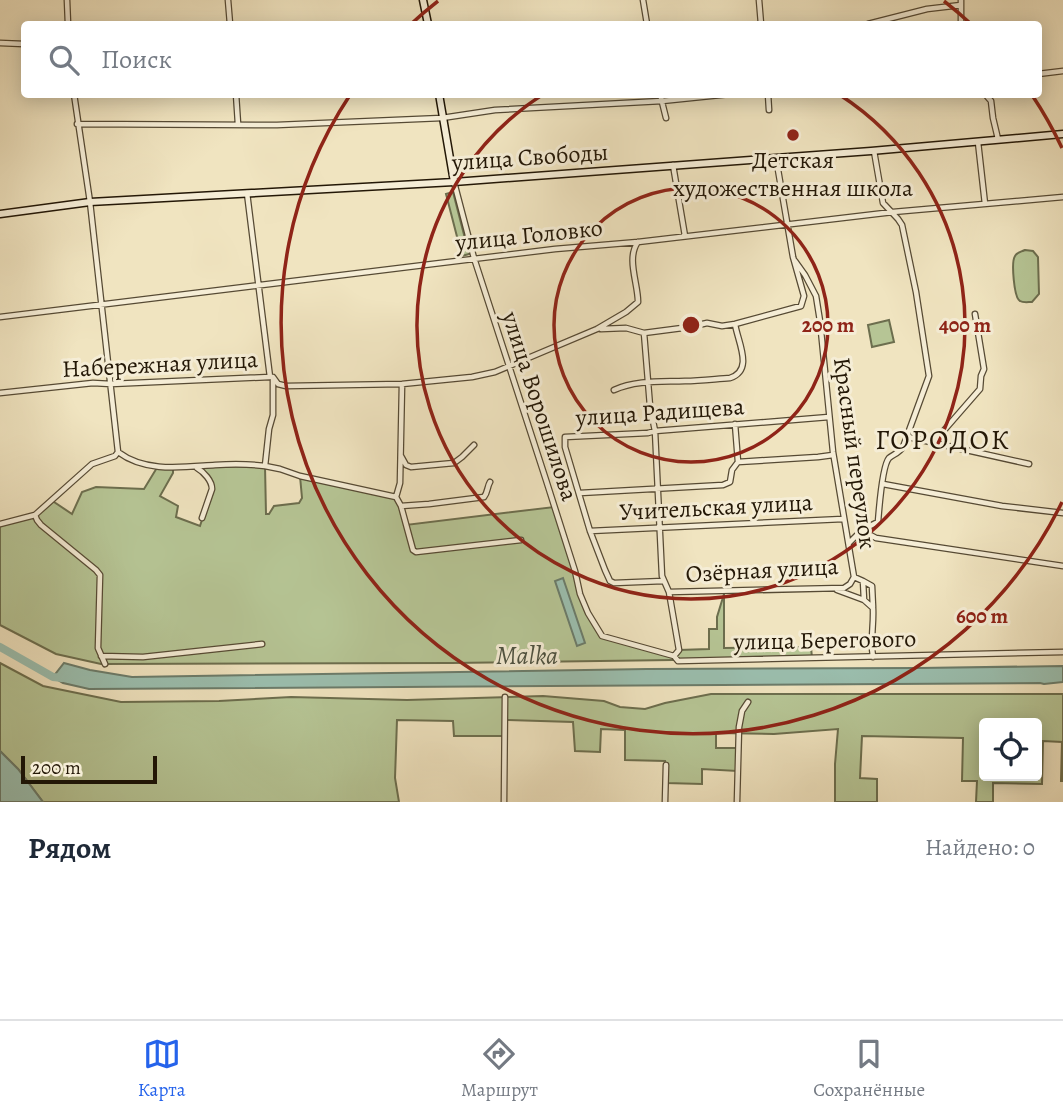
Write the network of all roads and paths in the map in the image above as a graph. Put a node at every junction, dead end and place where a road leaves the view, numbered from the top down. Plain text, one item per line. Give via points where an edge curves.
1 (67, 0) edge
2 (228, 0) edge
3 (423, 0) edge
4 (643, 0) edge
5 (759, 0) edge
6 (961, 2) edge
7 (68, 21) edge
8 (230, 21) edge
9 (427, 21) edge
10 (646, 21) edge
11 (761, 21) edge
12 (880, 21) edge
13 (961, 21) edge
14 (0, 43) edge
15 (21, 44) edge
16 (1063, 71) edge
17 (1042, 74) edge
18 (75, 98) edge
19 (236, 98) edge
20 (440, 98) edge
21 (661, 98) edge
22 (768, 98) edge
23 (992, 98) edge
24 (769, 110) dead end
25 (666, 117) dead end
26 (442, 118) junction
27 (78, 124) junction
28 (238, 124) junction
29 (1063, 134) edge
30 (998, 139) junction
31 (978, 141) junction
32 (874, 151) junction
33 (776, 158) junction
34 (673, 165) junction
35 (454, 182) junction
36 (247, 192) junction
37 (1063, 197) edge
38 (90, 202) junction
39 (985, 204) junction
40 (893, 212) junction
41 (0, 214) edge
42 (787, 225) junction
43 (685, 236) junction
44 (638, 242) junction
45 (793, 257) junction
46 (474, 258) junction
47 (258, 284) junction
48 (102, 305) junction
49 (801, 306) joint
50 (975, 314) dead end
51 (0, 317) edge
52 (735, 324) junction
53 (597, 330) junction
54 (644, 333) junction
55 (509, 366) junction
56 (272, 377) junction
57 (649, 381) junction
58 (111, 384) junction
59 (402, 384) junction
60 (614, 390) dead end
61 (0, 393) edge
62 (829, 417) junction
63 (735, 424) junction
64 (655, 430) junction
65 (908, 437) junction
66 (933, 443) junction
67 (474, 445) dead end
68 (118, 452) junction
69 (400, 455) junction
70 (833, 455) junction
71 (738, 462) junction
72 (1030, 464) dead end
73 (265, 466) junction
74 (197, 467) junction
75 (490, 482) dead end
76 (883, 484) junction
77 (657, 488) junction
78 (580, 493) junction
79 (397, 497) junction
80 (401, 506) junction
81 (1063, 513) edge
82 (36, 515) junction
83 (202, 517) dead end
84 (843, 519) junction
85 (0, 524) edge
86 (659, 526) junction
87 (862, 530) junction
88 (590, 531) junction
89 (522, 540) dead end
90 (849, 543) junction
91 (1063, 566) edge
92 (853, 577) junction
93 (863, 580) junction
94 (663, 581) junction
95 (614, 583) joint
96 (832, 588) junction
97 (669, 592) junction
98 (864, 600) junction
99 (873, 608) junction
100 (602, 636) joint
101 (262, 644) dead end
102 (1063, 652) edge
103 (101, 656) junction
104 (674, 656) junction
105 (873, 657) junction
106 (105, 664) dead end
107 (505, 697) dead end
108 (748, 702) dead end
109 (666, 765) dead end
110 (504, 802) edge
111 (665, 802) edge
112 (737, 802) edge

1 - 7 street
2 - 8 street
3 - 9 main road
4 - 10 street
5 - 11 street
6 - 12 street
6 - 13 street
14 - 15 street
16 - 17 street
18 - 27 street
19 - 28 street
20 - 26 main road
21 - 25 street
21 - 26 street
22 - 24 street
23 - 30 street
26 - 28 street
26 - 35 main road
27 - 28 street
27 - 38 street
29 - 30 main road, улица Свободы
30 - 31 main road, улица Свободы
31 - 32 main road, улица Свободы
31 - 39 street
32 - 33 main road, улица Свободы
32 - 40 street via 883,203
33 - 34 main road, улица Свободы
33 - 42 street, Красный переулок
34 - 35 main road, улица Свободы
34 - 43 street
35 - 36 main road, улица Свободы
35 - 46 street, улица Ворошилова
36 - 38 main road, улица Свободы
36 - 47 street
37 - 39 street, улица Головко
38 - 41 main road, улица Свободы
38 - 48 street
39 - 40 street, улица Головко
40 - 42 street, улица Головко
40 - 65 street via 902,225 929,376
42 - 43 street, улица Головко
42 - 45 street, Красный переулок
43 - 44 street, улица Головко
44 - 46 street, улица Головко
44 - 53 street, Набережная улица via 632,258 638,302
45 - 49 street, Красный переулок via 804,296
45 - 62 street, Красный переулок via 816,296
46 - 47 street, улица Головко
46 - 55 street, улица Ворошилова
47 - 48 street, улица Головко
47 - 56 street
48 - 51 street, улица Головко
48 - 58 street
49 - 52 street, Набережная улица
50 - 66 street via 984,369 980,389
52 - 54 street, Набережная улица via 707,323
52 - 57 street via 743,363 739,374
53 - 54 street, Набережная улица via 626,328
53 - 55 street, Набережная улица
54 - 57 street
55 - 59 street, Набережная улица via 472,377
55 - 100 street, улица Ворошилова via 580,594
56 - 58 street, Набережная улица
56 - 59 street, Набережная улица via 286,386
56 - 73 street
57 - 60 street
57 - 64 street
58 - 61 street, Набережная улица
58 - 68 street
59 - 69 street
62 - 63 street, улица Радищева
62 - 70 street, Красный переулок
63 - 64 street, улица Радищева
63 - 71 street
64 - 77 street
64 - 78 street, улица Радищева via 565,437
65 - 66 street
65 - 76 street via 885,466
66 - 72 street
67 - 69 street via 454,463 411,467
68 - 74 street via 139,463
68 - 82 street via 92,464
69 - 79 street
70 - 71 street
70 - 84 street, Красный переулок
71 - 77 street via 728,484
73 - 74 street
73 - 79 street
74 - 83 street via 212,484
75 - 80 street via 484,497
76 - 81 street
76 - 87 street via 878,522
77 - 78 street
77 - 86 street
78 - 88 street, улица Радищева
79 - 80 street
80 - 89 street via 416,552
82 - 85 street
82 - 103 street via 41,525 100,575 97,648
84 - 86 street, Учительская улица
84 - 90 street, Красный переулок
86 - 88 street, Учительская улица
86 - 94 street
87 - 90 street, Озёрная улица
87 - 91 street, Озёрная улица via 876,538
88 - 95 street, улица Радищева
90 - 92 street, Красный переулок
92 - 93 street
92 - 96 street, Озёрная улица via 844,588
93 - 98 street
93 - 99 street via 872,586
94 - 95 street, Озёрная улица
94 - 97 street
96 - 97 street, Озёрная улица
96 - 98 street
97 - 104 street via 679,650
98 - 99 street
99 - 105 street
100 - 104 street, улица Берегового
101 - 103 street via 143,657
102 - 105 street, улица Берегового
103 - 106 street
104 - 105 street, улица Берегового via 678,660
107 - 110 street
108 - 112 street via 739,727
109 - 111 street

